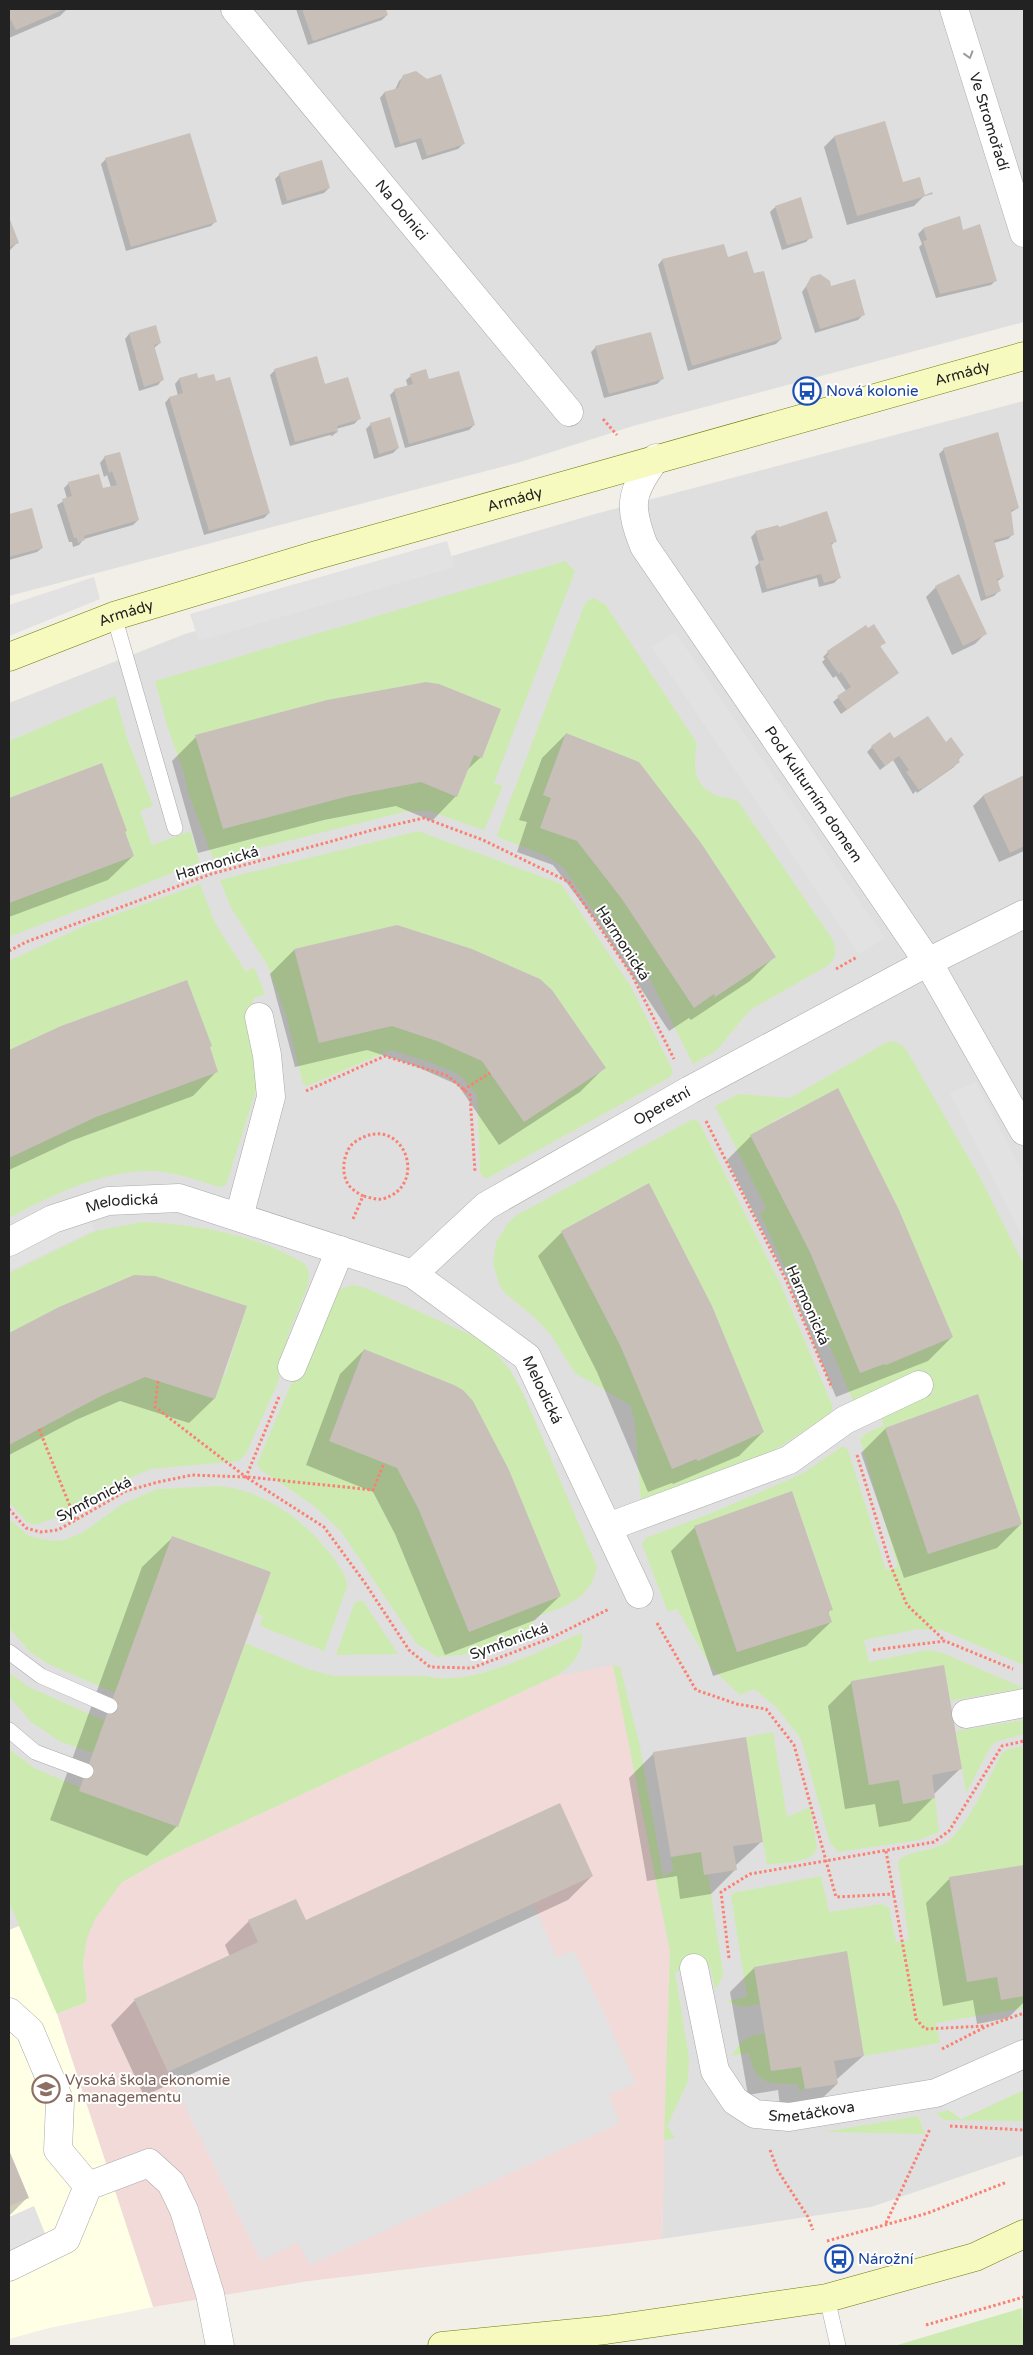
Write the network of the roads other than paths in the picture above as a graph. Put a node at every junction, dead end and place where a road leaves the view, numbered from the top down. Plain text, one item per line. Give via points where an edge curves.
1 (235, 9) edge
2 (954, 9) edge
3 (1024, 234) edge
4 (1024, 356) edge
5 (569, 412) dead end
6 (656, 458) junction
7 (114, 616) junction
8 (9, 657) edge
9 (175, 828) dead end
10 (1024, 914) edge
11 (928, 962) junction
12 (259, 1016) dead end
13 (1024, 1130) edge
14 (239, 1217) junction
15 (9, 1242) edge
16 (340, 1250) junction
17 (414, 1274) junction
18 (292, 1367) road end
19 (920, 1385) dead end
20 (608, 1527) junction
21 (639, 1594) road end
22 (9, 1652) edge
23 (1024, 1703) edge
24 (110, 1706) dead end
25 (966, 1714) dead end
26 (9, 1730) edge
27 (86, 1771) dead end
28 (694, 1968) dead end
29 (9, 2012) edge
30 (1024, 2054) edge
31 (88, 2186) junction
32 (1024, 2234) edge
33 (9, 2267) edge
34 (827, 2298) junction
35 (220, 2346) edge
36 (442, 2346) edge
37 (838, 2346) edge

1 - 5 street, Na Dolnici
2 -> 3 street, Ve Stromořadí
4 - 6 street, Armády
6 - 7 street, Armády
6 - 11 street, Pod Kulturním domem via 634,495 634,521 644,546
7 - 8 street, Armády
7 - 9 lane
10 - 11 street, Operetní
11 - 13 street, Pod Kulturním domem
11 - 17 street, Operetní via 690,1090 486,1206
12 - 14 street via 267,1055 270,1097
14 - 15 street, Melodická via 179,1198 108,1201 53,1219
14 - 16 street, Melodická
16 - 17 street, Melodická
16 - 18 street
17 - 20 street, Melodická via 527,1357
19 - 20 street via 845,1420 790,1460
20 - 21 street, Melodická
22 - 24 lane via 41,1676
23 - 25 street
26 - 27 lane via 35,1752
28 - 30 street, Smetáčkova via 715,2071 735,2101 755,2114 789,2117 936,2093
29 - 31 street via 30,2031 60,2102 58,2150
31 - 33 street via 66,2239
31 - 35 street via 149,2163 171,2184 184,2210 210,2294
32 - 34 street via 975,2256
34 - 36 street via 606,2330
34 - 37 lane

